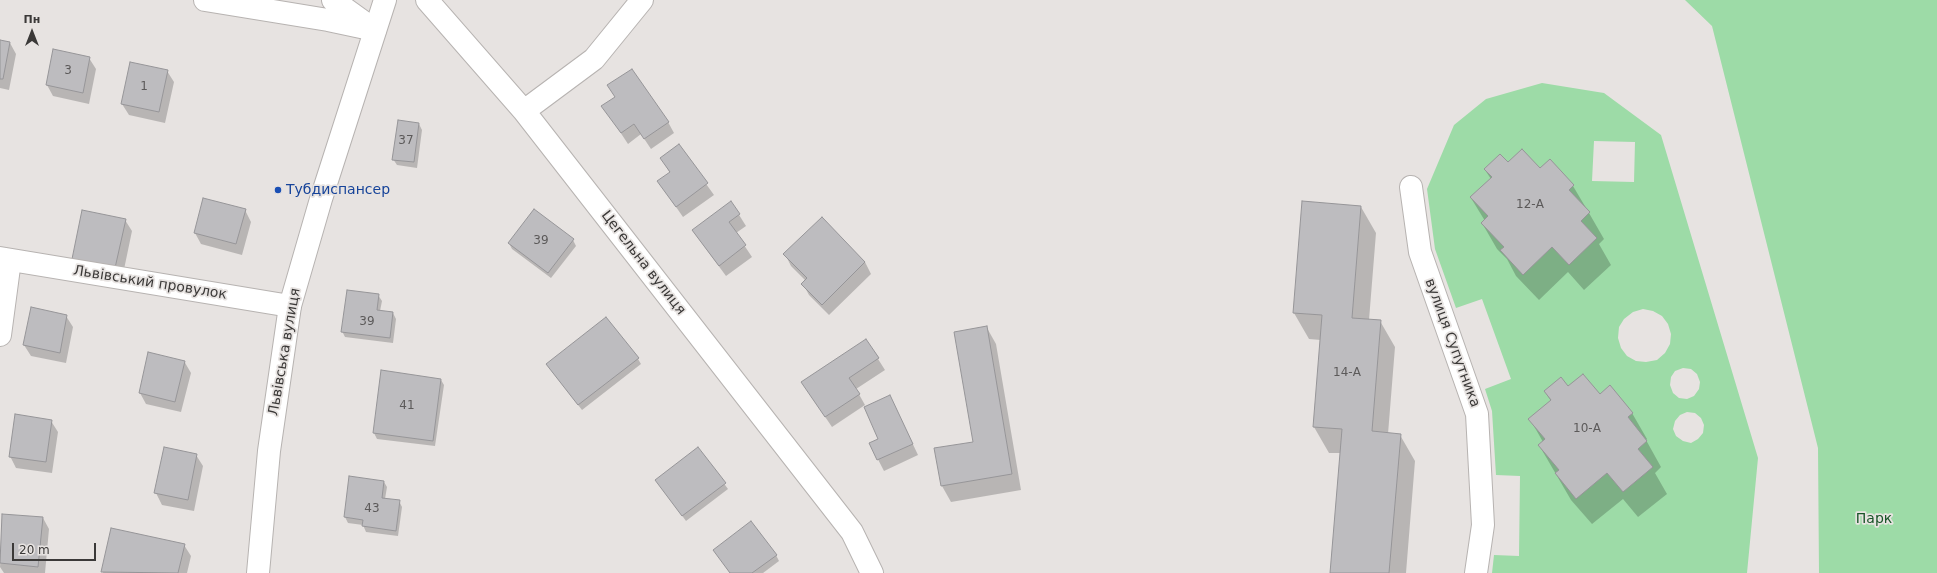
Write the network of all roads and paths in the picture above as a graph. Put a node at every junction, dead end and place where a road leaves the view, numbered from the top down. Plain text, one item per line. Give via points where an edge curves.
1 (205, 0) edge
2 (333, 0) edge
3 (385, 0) edge
4 (427, 0) edge
5 (642, 0) edge
6 (375, 30) junction
7 (524, 112) junction
8 (1411, 187) dead end
9 (5, 259) edge
10 (290, 306) junction
11 (0, 335) edge
12 (258, 573) edge
13 (872, 573) edge
14 (1476, 573) edge

1 - 6 street
2 - 6 street
3 - 6 street, Львівська вулиця
4 - 7 street, Цегельна вулиця
5 - 7 street via 594,59
6 - 10 street, Львівська вулиця
7 - 13 street, Цегельна вулиця via 852,532
8 - 14 street, вулиця Супутника via 1420,252 1477,414 1482,525
9 - 10 street, Львівський провулок
9 - 11 street, Львівський провулок
10 - 12 street, Львівська вулиця via 269,451

